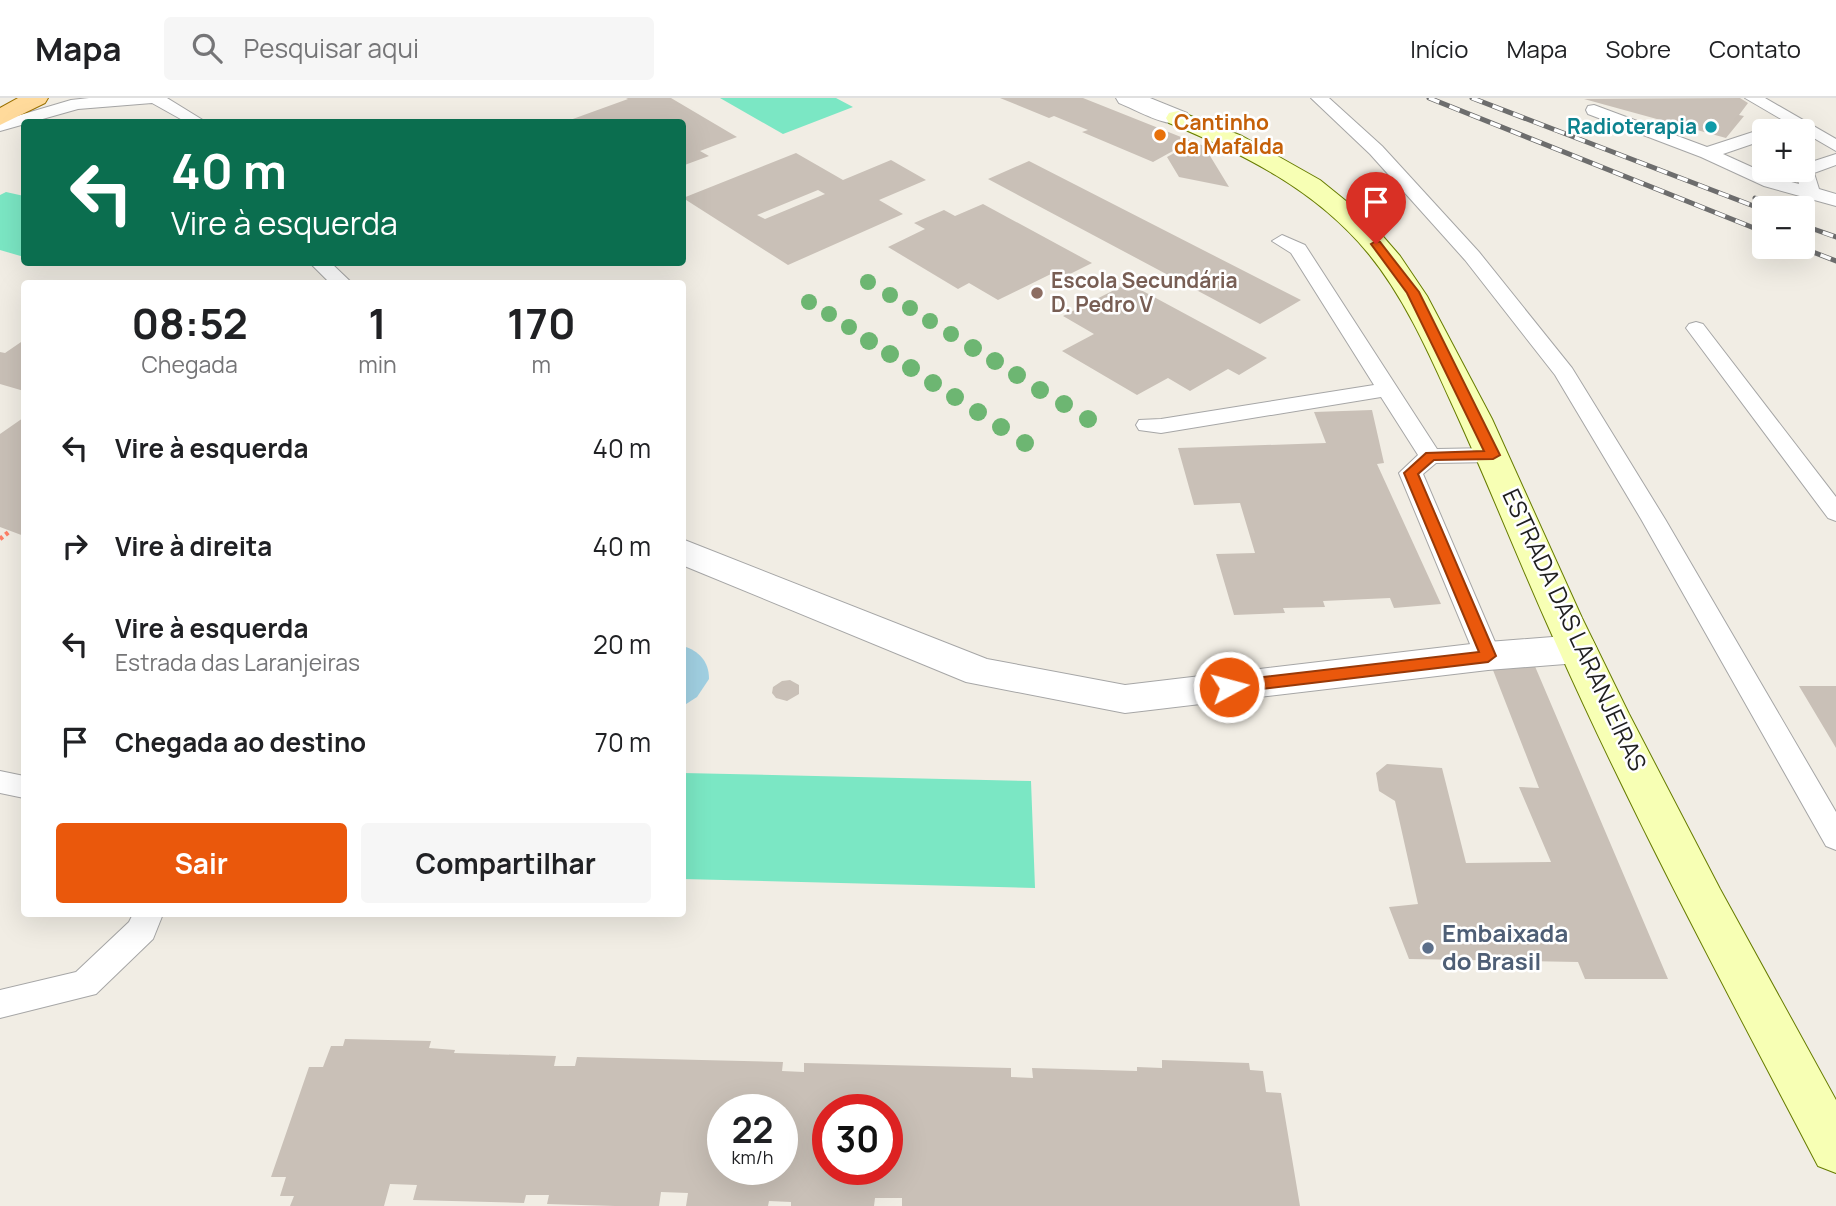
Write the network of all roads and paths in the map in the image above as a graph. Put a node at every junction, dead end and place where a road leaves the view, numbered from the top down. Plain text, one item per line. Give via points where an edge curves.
1 (36, 98) edge
2 (153, 98) edge
3 (1128, 98) edge
4 (1319, 98) edge
5 (1753, 98) edge
6 (82, 101) edge
7 (1205, 103) dead end
8 (1594, 110) dead end
9 (0, 118) edge
10 (1178, 118) junction
11 (25, 119) edge
12 (192, 119) edge
13 (21, 120) edge
14 (0, 127) edge
15 (1752, 138) edge
16 (1836, 146) edge
17 (1707, 153) junction
18 (1836, 159) edge
19 (1811, 191) junction
20 (1836, 200) edge
21 (1282, 241) dead end
22 (323, 266) edge
23 (338, 280) edge
24 (1696, 328) dead end
25 (1388, 389) junction
26 (1147, 425) dead end
27 (1493, 455) junction
28 (1430, 456) junction
29 (1836, 513) edge
30 (10, 531) dead end
31 (0, 538) edge
32 (686, 553) edge
33 (1578, 649) junction
34 (1488, 656) junction
35 (0, 782) edge
36 (21, 786) edge
37 (1836, 838) edge
38 (147, 917) edge
39 (0, 1004) edge
40 (1836, 1149) edge

1 - 9 main road
2 - 6 lane
2 - 12 lane
3 - 10 street
4 - 37 lane via 1376,150 1472,256 1563,373 1653,519
5 - 16 lane
6 - 11 lane
7 - 10 main road
8 - 17 lane
10 - 27 main road, ESTRADA DAS LARANJEIRAS via 1266,157 1311,185 1359,226 1413,292
13 - 14 lane
15 - 17 lane
17 - 19 lane via 1770,182
18 - 19 lane via 1804,171
19 - 20 lane
21 - 25 lane via 1298,248
22 - 23 lane
24 - 29 lane
25 - 26 lane
25 - 28 lane
27 - 28 lane
27 - 33 main road, ESTRADA DAS LARANJEIRAS
28 - 34 lane via 1411,473
30 - 31 path
32 - 34 street via 980,672 1125,699
33 - 34 street
33 - 40 main road, ESTRADA DAS LARANJEIRAS via 1742,977
35 - 36 lane
38 - 39 lane via 142,930 85,984

